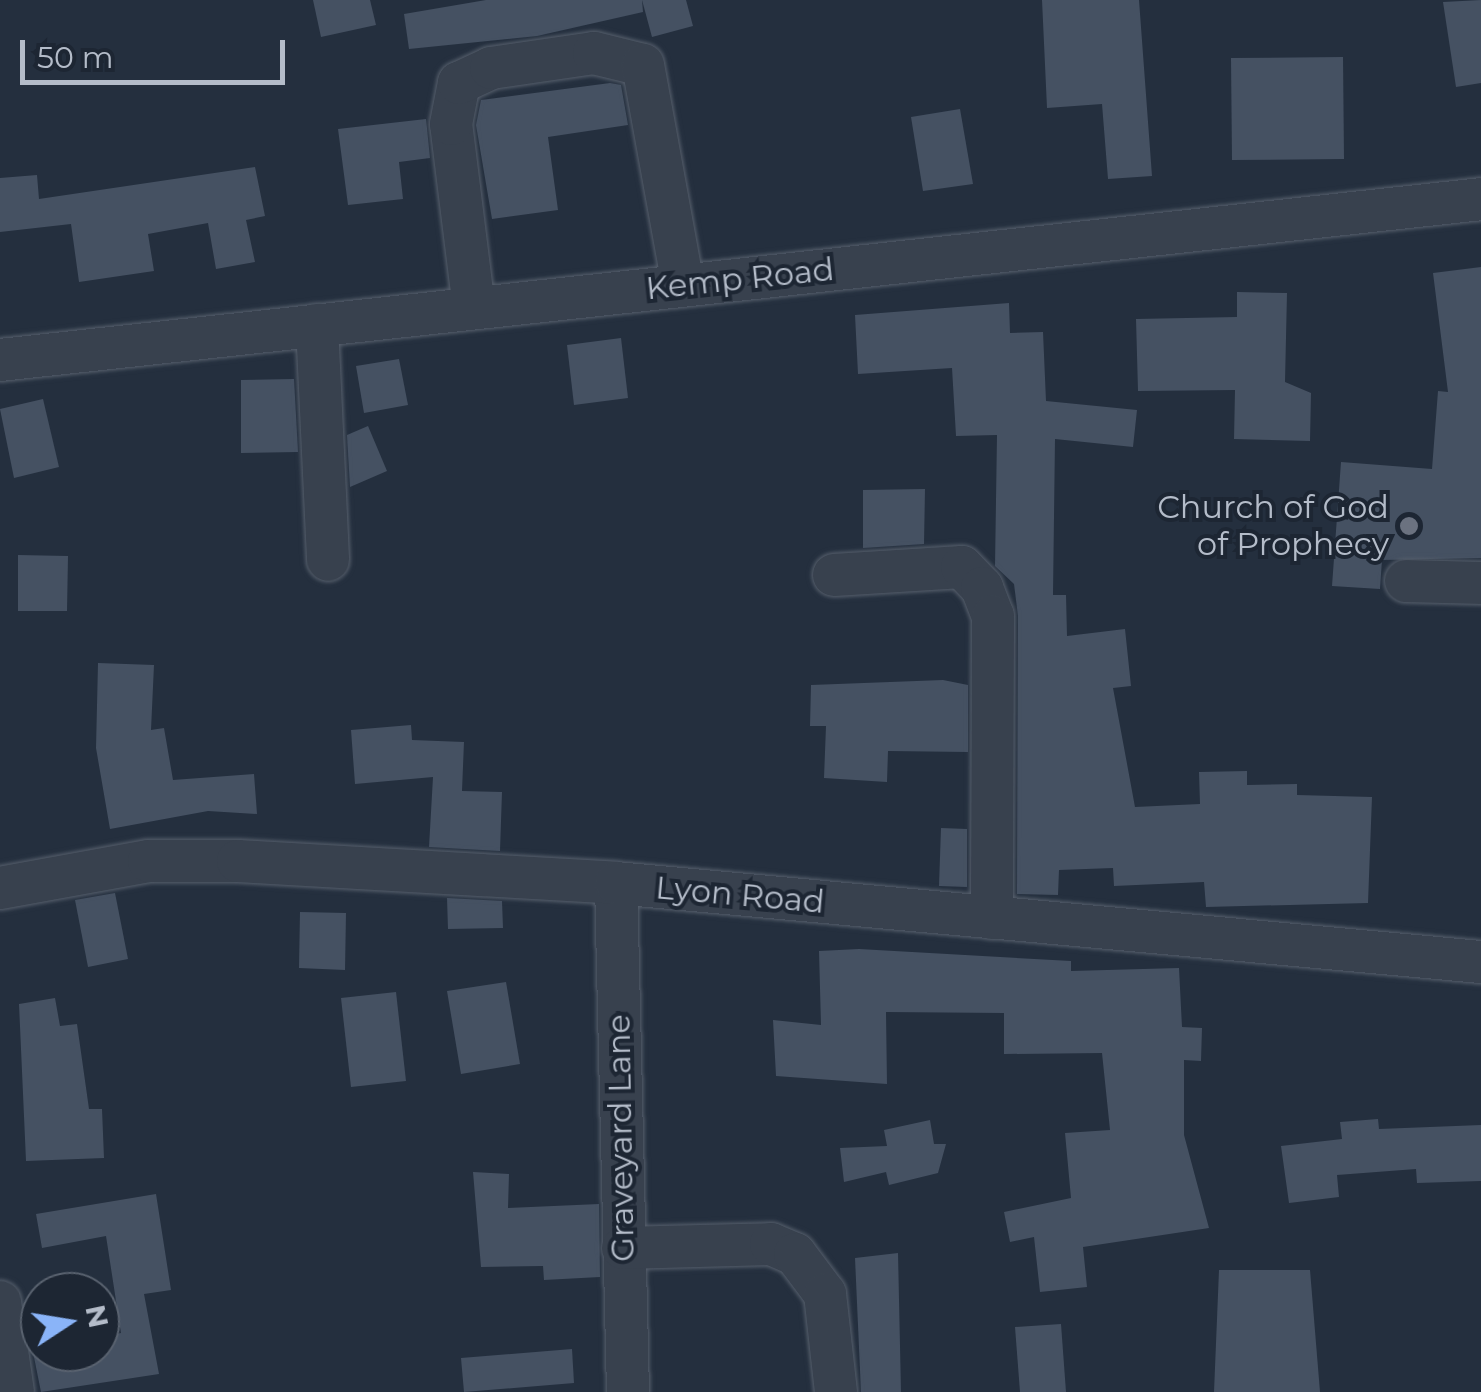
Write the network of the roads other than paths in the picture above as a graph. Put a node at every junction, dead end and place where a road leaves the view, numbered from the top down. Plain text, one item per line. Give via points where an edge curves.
1 (1481, 199) edge
2 (683, 285) junction
3 (474, 308) junction
4 (318, 325) junction
5 (0, 360) edge
6 (328, 560) dead end
7 (834, 575) dead end
8 (1406, 581) dead end
9 (1481, 583) edge
10 (616, 884) junction
11 (0, 888) edge
12 (992, 918) junction
13 (1481, 962) edge
14 (623, 1248) junction
15 (0, 1302) edge
16 (14, 1392) edge
17 (628, 1392) edge
18 (836, 1392) edge

1 - 2 street, Kemp Road
2 - 3 street, Kemp Road
2 - 3 street via 644,65 594,53 491,68 459,83 450,124
3 - 4 street, Kemp Road
4 - 5 street, Kemp Road
4 - 6 street
7 - 12 street via 962,568 982,588 993,616
8 - 9 street
10 - 11 street, Lyon Road via 186,859
10 - 12 street, Lyon Road
10 - 14 street, Graveyard Lane
12 - 13 street, Lyon Road
14 - 17 street, Graveyard Lane
14 - 18 street via 771,1244 795,1254 825,1294
15 - 16 street

